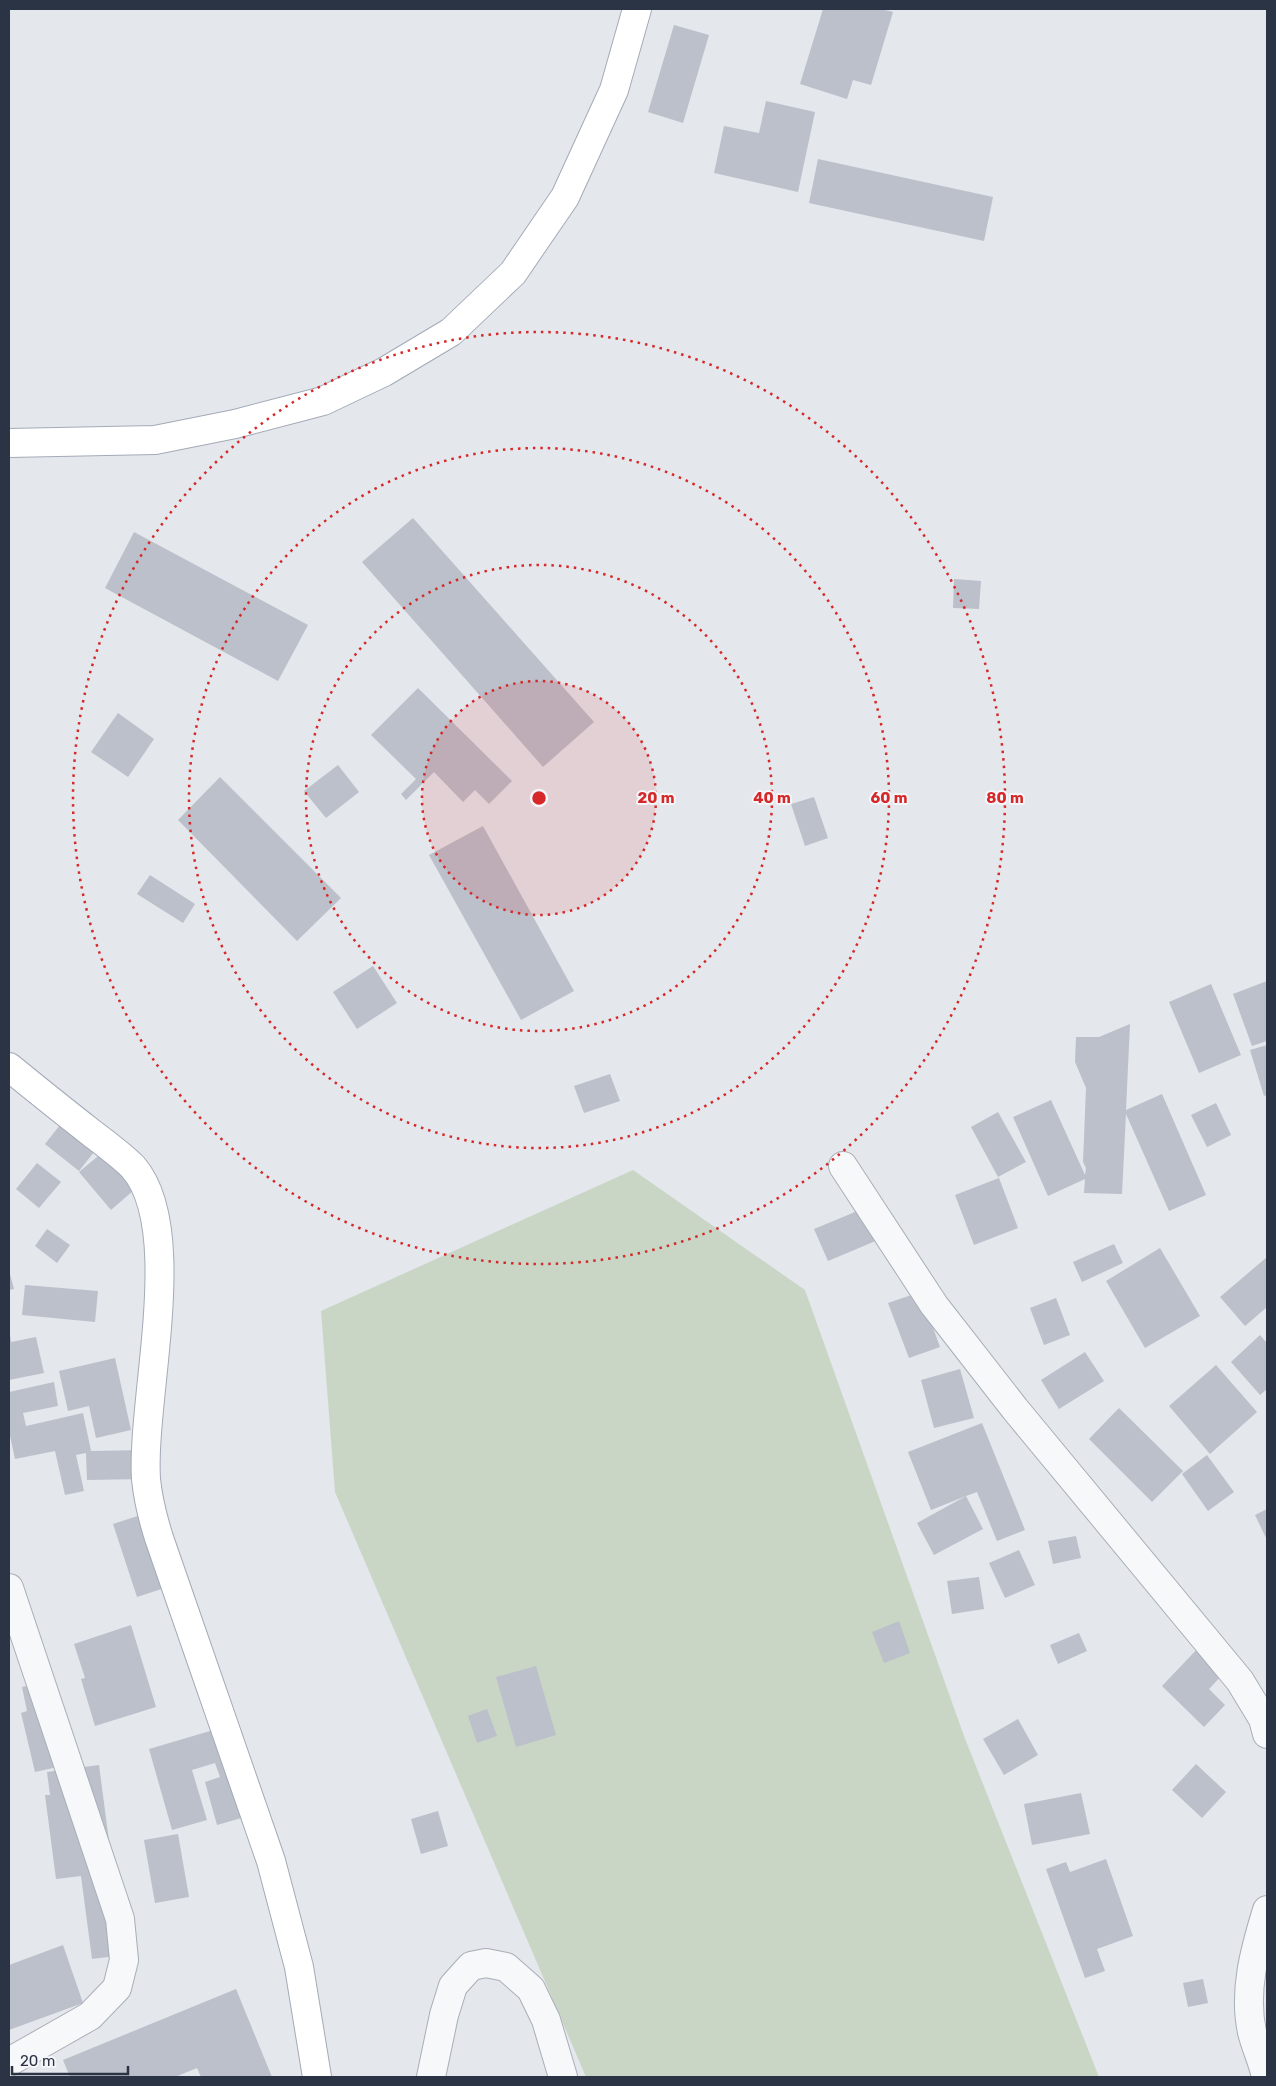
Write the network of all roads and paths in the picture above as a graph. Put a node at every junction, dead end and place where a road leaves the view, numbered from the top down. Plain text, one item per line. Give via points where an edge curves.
1 (637, 9) edge
2 (9, 443) edge
3 (9, 1068) edge
4 (843, 1166) dead end
5 (9, 1588) edge
6 (1267, 1734) edge
7 (1267, 1910) edge
8 (9, 2062) edge
9 (317, 2077) edge
10 (432, 2077) edge
11 (563, 2077) edge
12 (1266, 2077) edge

1 - 2 main road via 614,90 565,196 513,273 451,332 384,372 323,401 235,424 155,440
3 - 9 main road via 133,1168 150,1196 159,1252 146,1478 150,1505 271,1861 299,1967
4 - 6 street via 934,1305 1015,1409 1240,1681 1263,1719
5 - 8 street via 120,1919 124,1960 117,1988 90,2016
7 - 12 street via 1251,1970 1249,2005 1252,2032
10 - 11 street via 453,1986 471,1966 486,1963 506,1967 531,1989 546,2020

